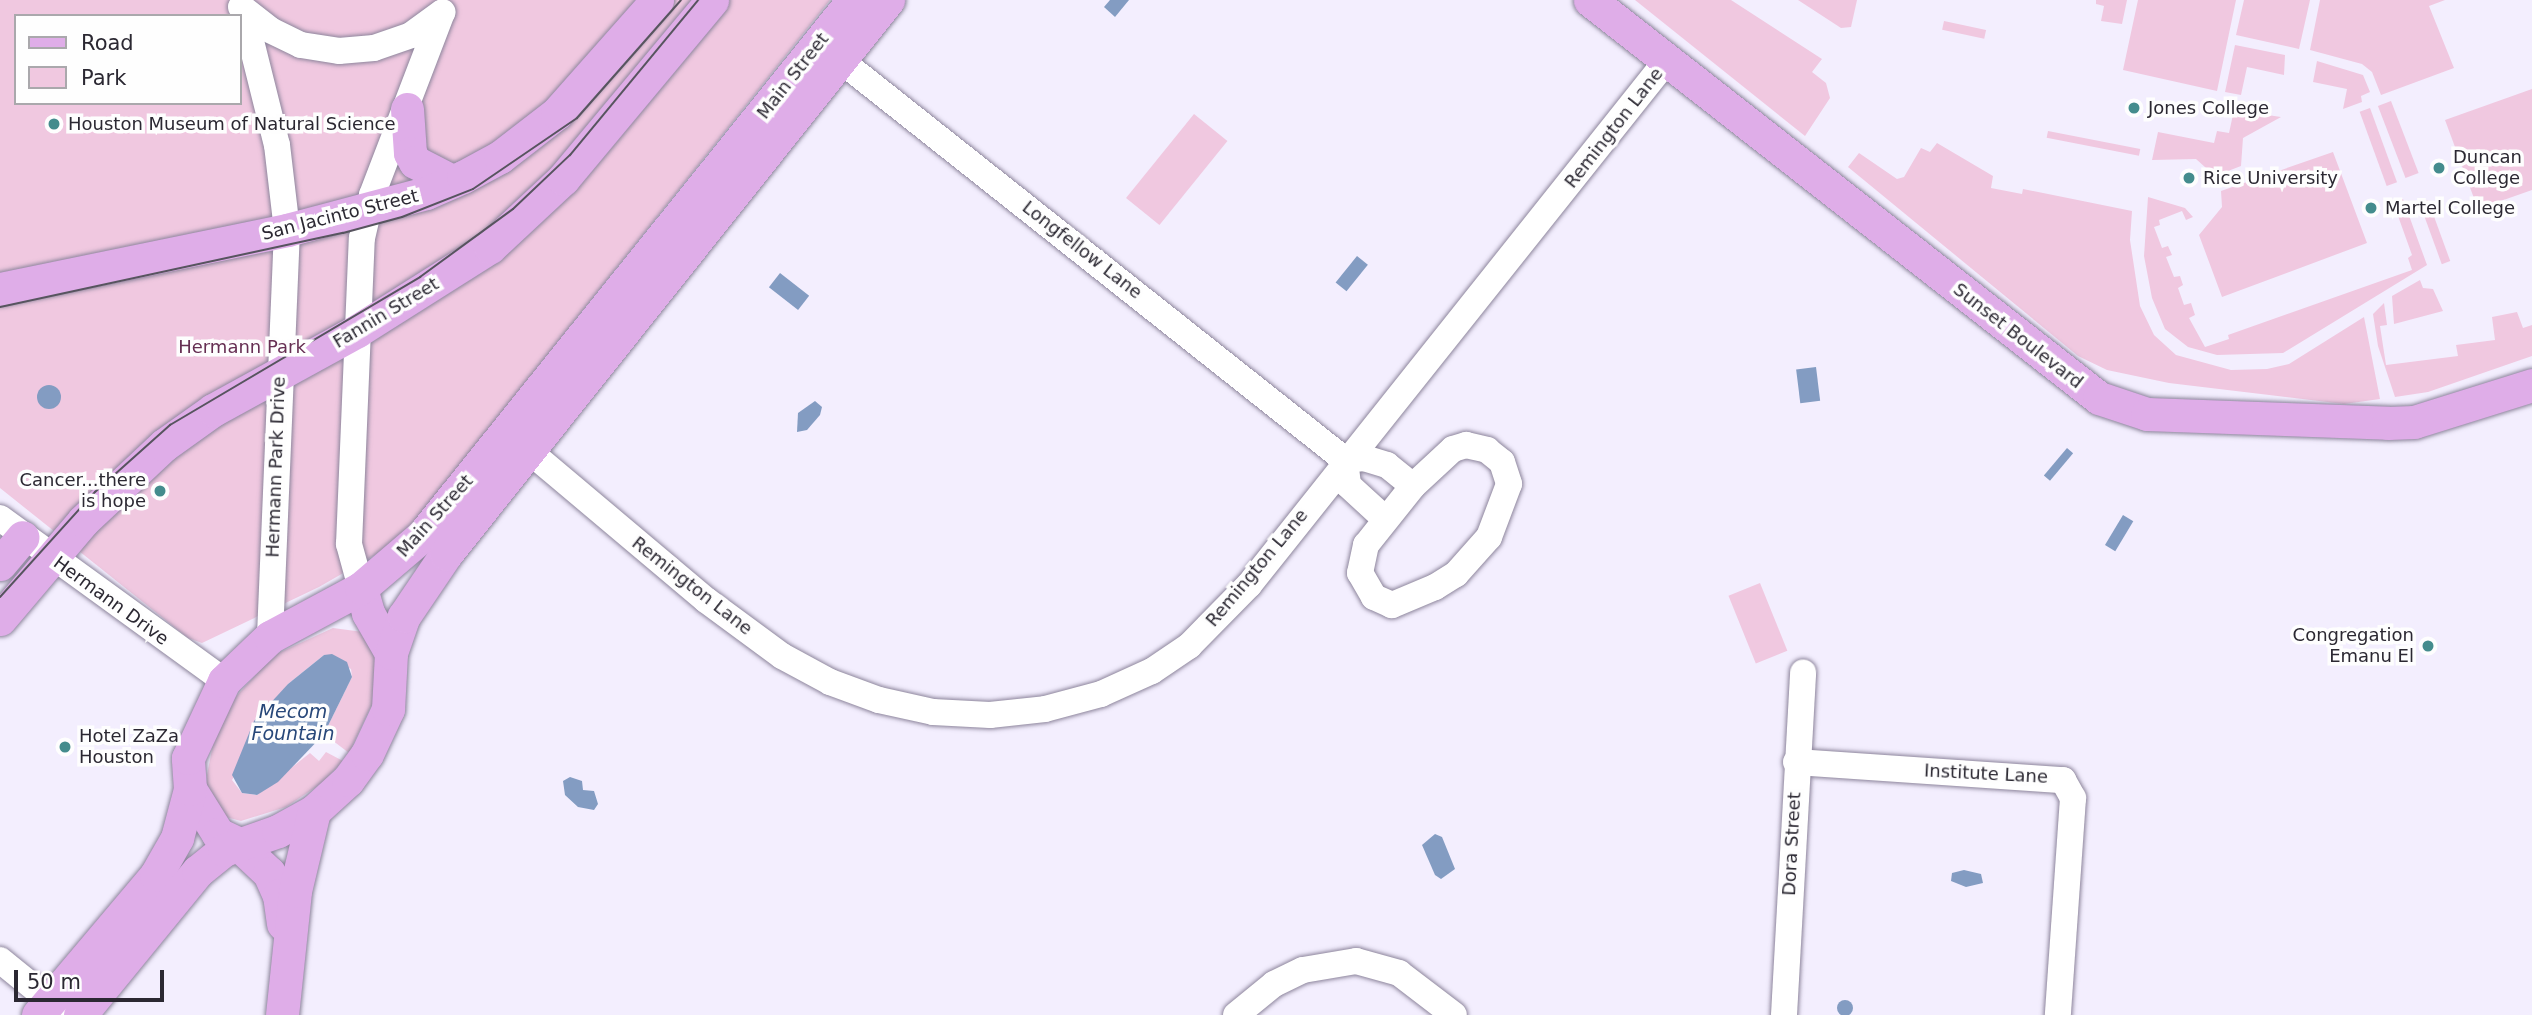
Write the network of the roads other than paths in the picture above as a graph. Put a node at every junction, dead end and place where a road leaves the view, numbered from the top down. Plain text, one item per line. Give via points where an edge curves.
1 (657, 0) edge
2 (712, 0) edge
3 (853, 0) edge
4 (888, 0) edge
5 (1590, 0) edge
6 (239, 5) edge
7 (448, 7) edge
8 (242, 16) edge
9 (829, 51) junction
10 (1667, 60) junction
11 (407, 109) junction
12 (452, 181) junction
13 (367, 209) junction
14 (287, 230) junction
15 (0, 289) edge
16 (357, 331) junction
17 (280, 373) junction
18 (2532, 385) edge
19 (529, 451) junction
20 (1345, 460) junction
21 (1413, 486) junction
22 (1384, 518) junction
23 (12, 527) edge
24 (51, 558) junction
25 (0, 564) edge
26 (355, 601) junction
27 (0, 618) edge
28 (270, 637) junction
29 (391, 653) junction
30 (1803, 673) dead end
31 (224, 681) junction
32 (1796, 762) junction
33 (190, 789) junction
34 (314, 811) junction
35 (237, 843) junction
36 (287, 943) junction
37 (0, 960) edge
38 (52, 1010) edge
39 (80, 1015) edge
40 (282, 1015) edge
41 (1236, 1015) edge
42 (1454, 1015) edge
43 (1784, 1015) edge
44 (2058, 1015) edge

1 - 12 main road, San Jacinto Street via 557,113 500,158
2 - 16 main road, Fannin Street via 563,179 490,247
3 - 9 main road, Main Street
4 - 9 main road, Main Street
5 - 10 main road, Sunset Boulevard
6 - 7 street via 270,30 302,45 339,51 398,40
7 - 11 street
8 - 14 street, Hermann Park Drive via 277,145
9 - 19 main road, Main Street
9 - 20 street, Longfellow Lane
9 - 26 main road, Main Street via 423,535
10 - 18 main road, Sunset Boulevard via 2088,390 2123,408 2147,415 2273,422 2413,422
10 - 20 street, Remington Lane via 1445,344
11 - 12 main road via 410,153 415,162
11 - 13 street
12 - 13 main road, San Jacinto Street
13 - 14 main road, San Jacinto Street
13 - 16 street
14 - 15 main road, San Jacinto Street
14 - 17 street, Hermann Park Drive
16 - 17 main road, Fannin Street
16 - 26 street via 349,544
17 - 24 main road, Fannin Street via 213,410 164,445 83,521
17 - 28 street, Hermann Park Drive
19 - 20 street, Remington Lane via 706,600 782,656 830,682 879,700 933,712 990,715 1045,709 1101,694 1152,671 1189,646 1249,585
19 - 29 main road, Main Street via 446,554 404,616
20 - 21 street via 1364,458 1387,465
20 - 22 street via 1348,485
21 - 22 street
21 - 22 street via 1453,449 1466,446 1488,450 1502,462 1509,484 1502,511 1475,555 1434,587 1392,605 1374,597 1360,573 1359,559
23 - 24 street, Hermann Drive
23 - 25 main road
24 - 27 main road, Fannin Street
24 - 31 street, Hermann Drive
26 - 28 main road, Main Street
26 - 29 main road
28 - 31 main road, Main Street
29 - 34 main road, Main Street via 392,681 379,732 348,780
30 - 32 street, Dora Street
31 - 33 main road, Main Street via 188,758
32 - 43 street, Dora Street
32 - 44 street, Institute Lane via 2063,780 2073,798
33 - 35 main road via 218,834
33 - 38 main road, Main Street via 177,838 156,875
34 - 35 main road, Main Street via 278,831
34 - 36 main road
35 - 36 main road via 269,873 279,895
35 - 39 main road, Main Street via 198,871
36 - 40 main road
37 - 38 street
41 - 42 street via 1274,984 1303,970 1356,961 1399,972

